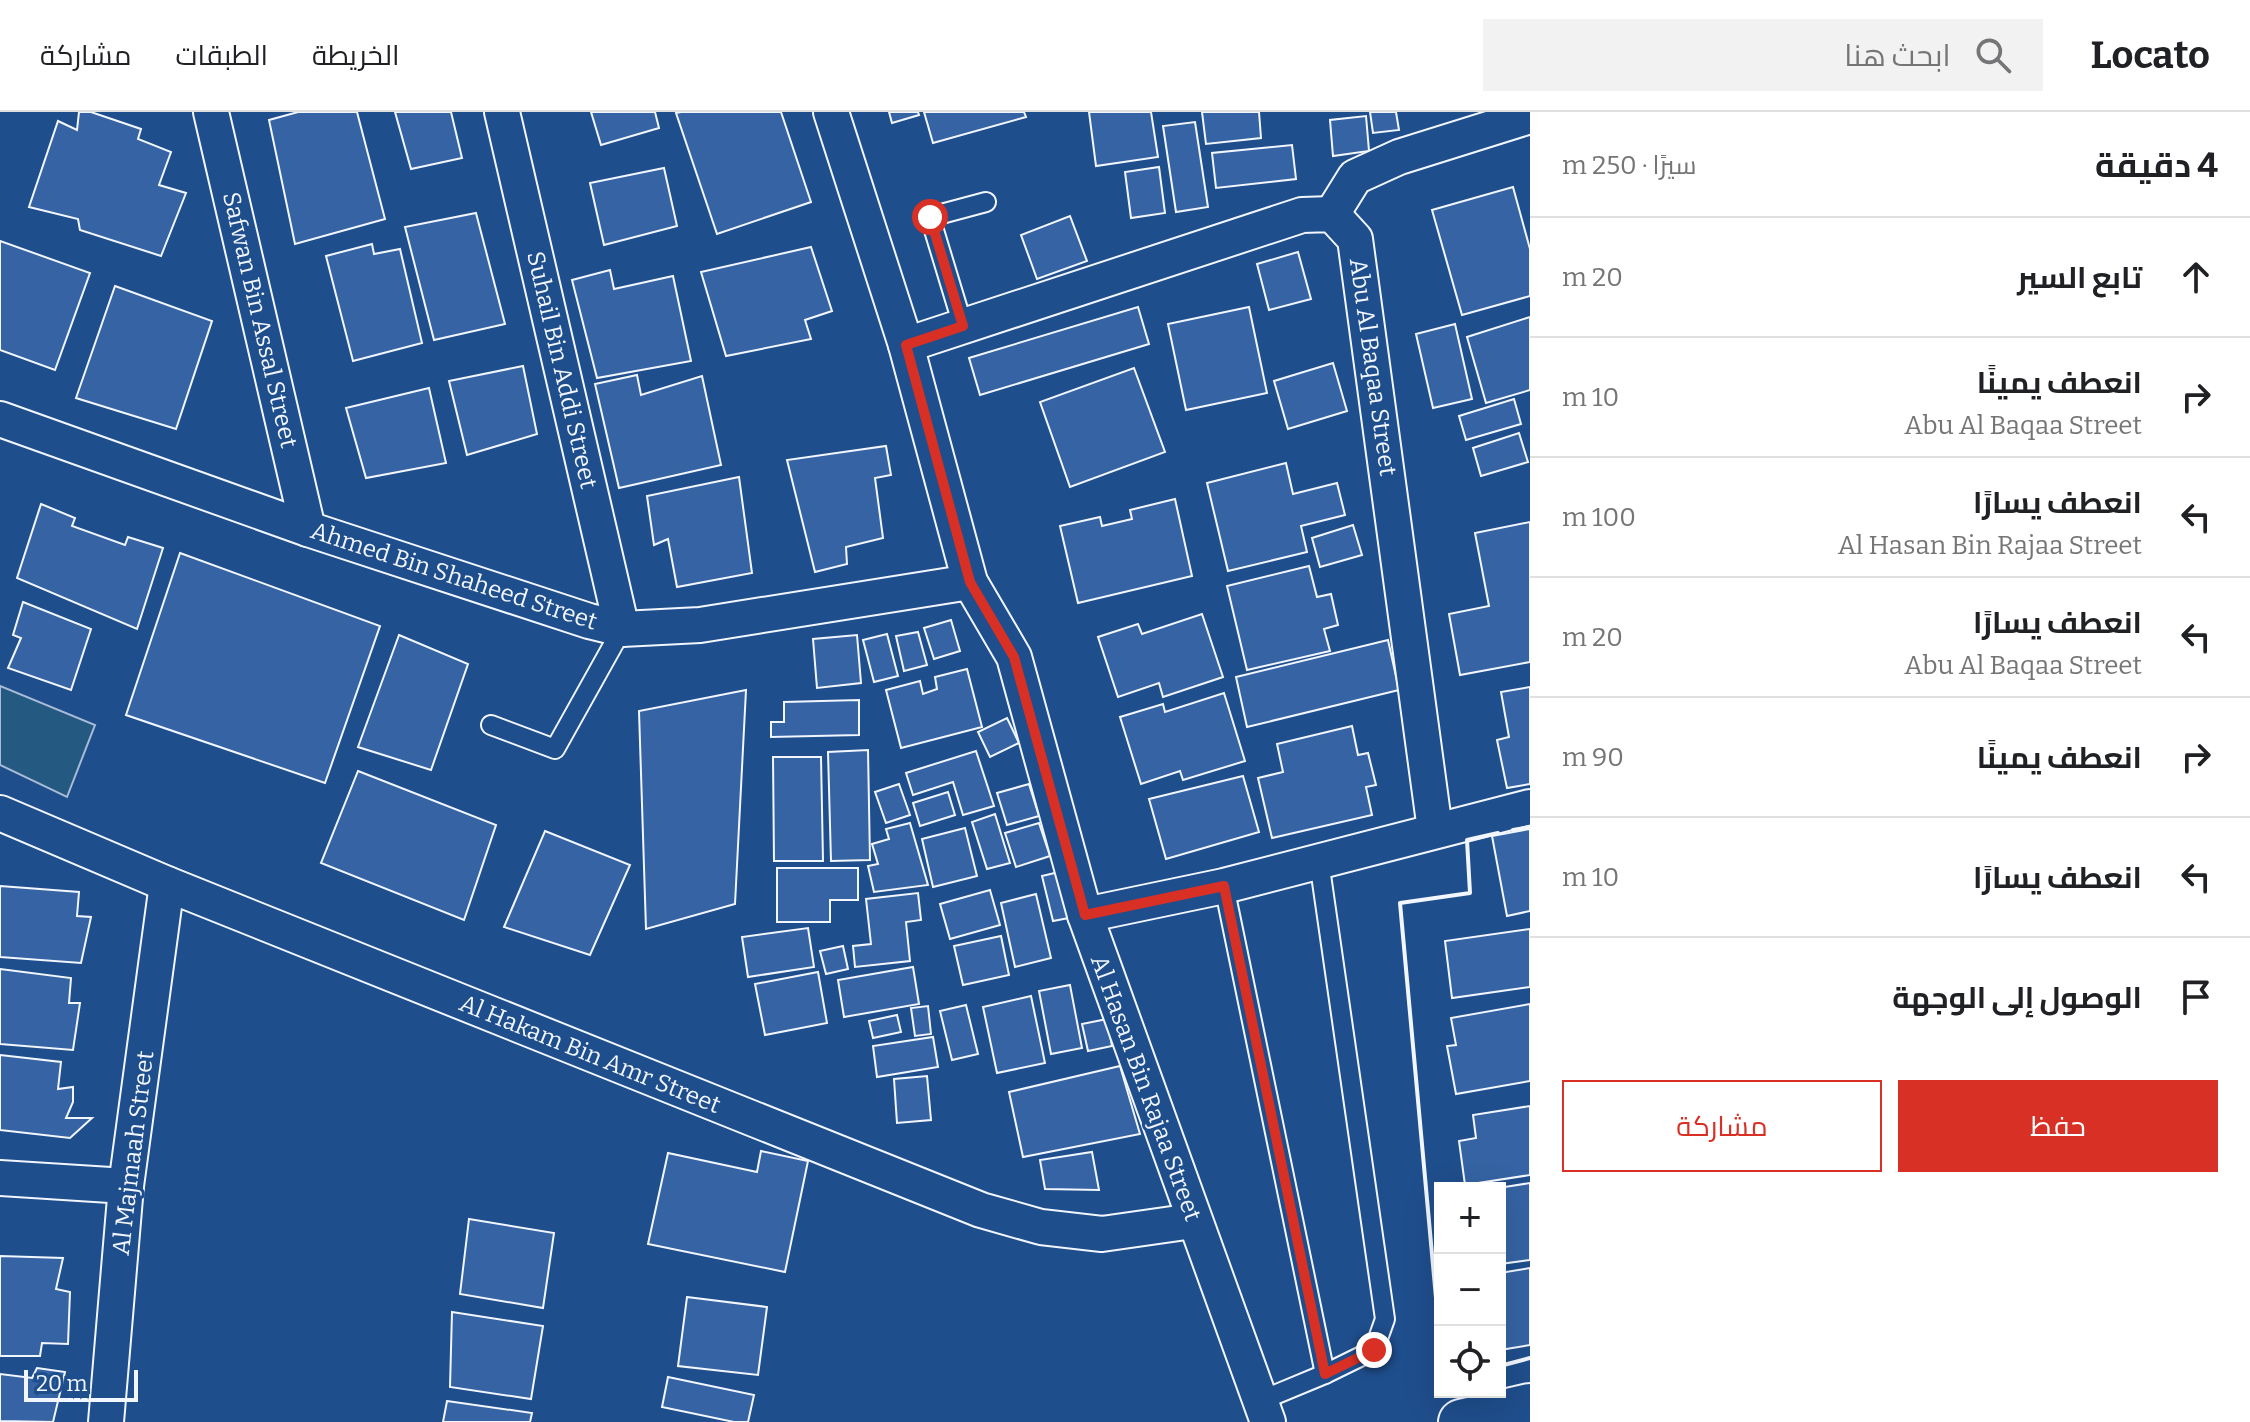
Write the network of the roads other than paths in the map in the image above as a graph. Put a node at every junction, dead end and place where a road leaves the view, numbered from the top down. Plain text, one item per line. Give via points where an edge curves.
1 (211, 112) edge
2 (502, 112) edge
3 (831, 112) edge
4 (1530, 116) edge
5 (986, 202) dead end
6 (1332, 214) junction
7 (963, 326) junction
8 (906, 345) junction
9 (0, 419) edge
10 (308, 529) junction
11 (970, 582) junction
12 (622, 629) junction
13 (491, 725) dead end
14 (1530, 807) edge
15 (0, 813) edge
16 (1435, 830) junction
17 (1319, 861) junction
18 (167, 884) junction
19 (1224, 886) junction
20 (1085, 915) junction
21 (0, 1178) edge
22 (126, 1186) junction
23 (1193, 1221) junction
24 (1325, 1374) junction
25 (1530, 1406) edge
26 (1264, 1412) edge
27 (106, 1422) edge
28 (1461, 1422) edge

1 - 10 street, Safwan Bin Assal Street
2 - 12 street, Suhail Bin Addi Street
3 - 8 street, Al Hasan Bin Rajaa Street
4 - 6 street via 1399,157 1355,177
5 - 7 lane via 930,217
6 - 7 street via 1302,215
6 - 16 street, Abu Al Baqaa Street via 1355,239
7 - 8 street
8 - 11 street, Al Hasan Bin Rajaa Street
9 - 10 street, Ahmed Bin Shaheed Street
10 - 12 street, Ahmed Bin Shaheed Street
11 - 12 street, Ahmed Bin Shaheed Street via 700,625
11 - 20 street, Al Hasan Bin Rajaa Street via 1014,657
12 - 13 lane via 555,749
14 - 16 street
15 - 18 street, Al Hakam Bin Amr Street
16 - 17 street
17 - 19 street
17 - 24 lane via 1385,1319 1374,1350
18 - 22 street, Al Majmaah Street
18 - 23 street, Al Hakam Bin Amr Street via 981,1210 1041,1227 1102,1234
19 - 20 street
19 - 24 lane
20 - 23 street, Al Hasan Bin Rajaa Street
21 - 22 street
22 - 27 street, Al Majmaah Street
23 - 26 street, Al Hasan Bin Rajaa Street
24 - 26 lane
25 - 28 street

